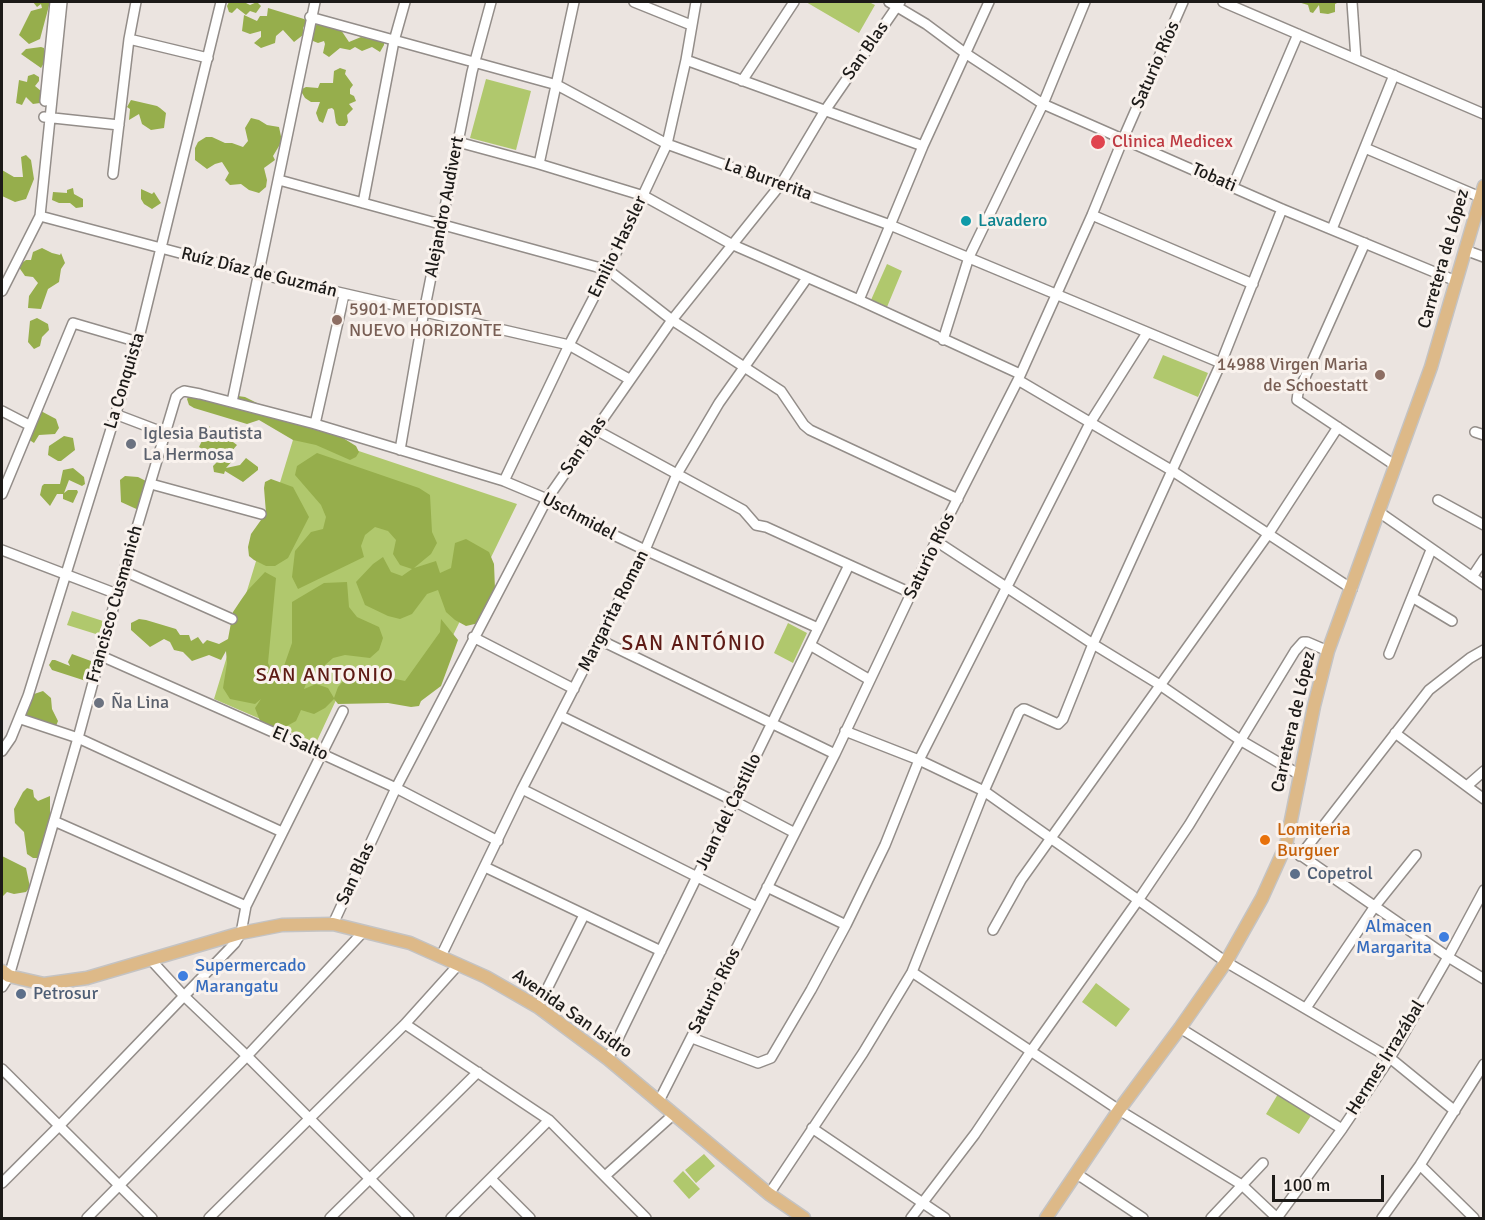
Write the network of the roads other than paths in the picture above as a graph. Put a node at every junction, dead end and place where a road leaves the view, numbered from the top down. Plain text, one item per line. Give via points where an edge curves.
1 (55, 2) edge
2 (62, 2) edge
3 (135, 2) edge
4 (221, 2) edge
5 (315, 2) edge
6 (405, 2) edge
7 (491, 2) edge
8 (574, 2) edge
9 (633, 2) edge
10 (696, 2) edge
11 (794, 2) edge
12 (989, 2) edge
13 (1085, 2) edge
14 (1184, 2) edge
15 (1223, 2) edge
16 (1352, 2) edge
17 (895, 3) edge
18 (310, 17) junction
19 (691, 25) junction
20 (1298, 34) junction
21 (129, 39) junction
22 (394, 41) junction
23 (965, 53) junction
24 (208, 58) junction
25 (1356, 59) junction
26 (686, 60) junction
27 (474, 63) junction
28 (1394, 75) junction
29 (742, 81) junction
30 (556, 85) junction
31 (1043, 104) junction
32 (824, 112) junction
33 (1484, 114) edge
34 (46, 117) junction
35 (119, 125) junction
36 (1123, 139) junction
37 (458, 142) junction
38 (667, 144) junction
39 (923, 147) junction
40 (1365, 148) junction
41 (539, 164) junction
42 (113, 174) dead end
43 (279, 180) junction
44 (781, 184) junction
45 (1233, 186) junction
46 (1482, 192) edge
47 (644, 196) junction
48 (363, 203) junction
49 (1282, 208) junction
50 (1092, 215) junction
51 (40, 216) junction
52 (441, 225) junction
53 (890, 225) junction
54 (1332, 229) junction
55 (1365, 243) junction
56 (731, 244) junction
57 (162, 248) junction
58 (1465, 250) junction
59 (969, 257) junction
60 (1484, 257) edge
61 (608, 270) junction
62 (259, 274) junction
63 (807, 278) junction
64 (1456, 281) junction
65 (1253, 284) junction
66 (2, 291) edge
67 (344, 295) junction
68 (1056, 295) junction
69 (859, 300) junction
70 (424, 312) junction
71 (672, 320) junction
72 (1148, 333) junction
73 (943, 340) junction
74 (138, 342) junction
75 (569, 345) junction
76 (1221, 363) junction
77 (746, 366) junction
78 (1019, 377) junction
79 (629, 379) junction
80 (232, 402) junction
81 (175, 406) joint
82 (2, 411) edge
83 (115, 414) junction
84 (1090, 423) junction
85 (315, 424) junction
86 (30, 425) junction
87 (1338, 427) junction
88 (596, 430) junction
89 (165, 433) junction
90 (400, 450) junction
91 (1396, 466) junction
92 (1171, 470) junction
93 (677, 474) junction
94 (504, 481) junction
95 (151, 484) junction
96 (2, 494) edge
97 (547, 499) junction
98 (958, 499) junction
99 (1438, 500) dead end
100 (1379, 512) junction
101 (261, 514) dead end
102 (1484, 525) edge
103 (1269, 533) junction
104 (936, 541) junction
105 (2, 550) edge
106 (645, 550) junction
107 (1431, 550) junction
108 (1484, 559) edge
109 (849, 565) junction
110 (124, 571) junction
111 (65, 574) junction
112 (1472, 577) junction
113 (1484, 585) edge
114 (1005, 587) junction
115 (1352, 589) junction
116 (911, 593) junction
117 (117, 594) junction
118 (1412, 597) junction
119 (232, 619) dead end
120 (1452, 621) dead end
121 (818, 628) junction
122 (473, 637) junction
123 (600, 640) junction
124 (1093, 644) junction
125 (810, 645) junction
126 (1484, 650) edge
127 (1328, 651) junction
128 (1389, 654) dead end
129 (99, 655) junction
130 (870, 680) junction
131 (1160, 685) junction
132 (574, 689) junction
133 (343, 711) dead end
134 (561, 716) junction
135 (21, 719) junction
136 (772, 724) junction
137 (844, 731) junction
138 (1395, 733) junction
139 (78, 738) junction
140 (1240, 740) junction
141 (2, 751) edge
142 (320, 753) junction
143 (835, 754) junction
144 (919, 760) junction
145 (1484, 771) edge
146 (1300, 775) junction
147 (1468, 785) junction
148 (396, 788) junction
149 (522, 789) junction
150 (984, 791) junction
151 (1484, 799) edge
152 (734, 801) junction
153 (54, 821) junction
154 (282, 832) junction
155 (795, 833) junction
156 (1051, 838) junction
157 (498, 841) junction
158 (1286, 845) junction
159 (1416, 855) dead end
160 (1300, 856) junction
161 (485, 867) junction
162 (698, 876) junction
163 (767, 887) junction
164 (1484, 890) edge
165 (1139, 900) junction
166 (246, 906) junction
167 (1375, 906) junction
168 (757, 907) junction
169 (584, 915) junction
170 (333, 924) junction
171 (846, 925) junction
172 (993, 930) dead end
173 (364, 931) junction
174 (241, 933) junction
175 (661, 951) junction
176 (441, 956) junction
177 (1448, 957) junction
178 (151, 960) junction
179 (1226, 962) junction
180 (459, 964) junction
181 (912, 972) junction
182 (5, 974) edge
183 (1484, 979) edge
184 (2, 987) edge
185 (184, 996) junction
186 (538, 1007) junction
187 (1306, 1008) junction
188 (405, 1024) junction
189 (1180, 1028) junction
190 (692, 1038) junction
191 (1031, 1051) junction
192 (247, 1056) junction
193 (1390, 1058) junction
194 (608, 1059) junction
195 (1484, 1064) edge
196 (2, 1069) edge
197 (478, 1072) junction
198 (659, 1101) junction
199 (1119, 1110) junction
200 (1455, 1111) junction
201 (674, 1114) junction
202 (310, 1119) junction
203 (549, 1120) junction
204 (59, 1126) junction
205 (812, 1128) junction
206 (1342, 1129) junction
207 (1263, 1163) dead end
208 (1420, 1165) junction
209 (1077, 1174) junction
210 (604, 1176) junction
211 (370, 1179) junction
212 (491, 1179) junction
213 (2, 1183) edge
214 (119, 1185) junction
215 (1242, 1185) junction
216 (769, 1194) junction
217 (922, 1202) junction
218 (796, 1216) edge
219 (1279, 1216) edge
220 (87, 1218) edge
221 (152, 1218) edge
222 (208, 1218) edge
223 (330, 1218) edge
224 (409, 1218) edge
225 (451, 1218) edge
226 (530, 1218) edge
227 (645, 1218) edge
228 (911, 1218) edge
229 (945, 1218) edge
230 (1046, 1218) edge
231 (1143, 1218) edge
232 (1211, 1218) edge
233 (1292, 1218) edge
234 (1382, 1218) edge
235 (1474, 1218) edge

1 - 34 street
2 - 34 street
3 - 21 street
4 - 24 street, La Conquista
5 - 18 street
6 - 22 street
7 - 27 street, Alejandro Audivert
8 - 30 street
9 - 19 street
10 - 19 street, Emilio Hassler
11 - 29 street
12 - 23 street
13 - 31 street
14 - 36 street, Saturio Ríos
15 - 20 street
16 - 25 street
17 - 23 street, Tobati
17 - 32 street, San Blas
18 - 22 street, La Burrerita
18 - 43 street
19 - 26 street, Emilio Hassler
20 - 25 street
20 - 45 street
21 - 24 street
21 - 35 street
22 - 27 street, La Burrerita
22 - 48 street
23 - 31 street, Tobati
23 - 39 street
24 - 57 street, La Conquista
25 - 28 street
26 - 29 street
26 - 38 street, Emilio Hassler
27 - 30 street, La Burrerita
27 - 37 street, Alejandro Audivert
28 - 33 street
28 - 40 street
29 - 32 street
30 - 38 street, La Burrerita
30 - 41 street
31 - 36 street, Tobati
31 - 59 street
32 - 39 street
32 - 44 street, San Blas
34 - 35 street
34 - 51 street
35 - 42 street
36 - 45 street, Tobati
36 - 50 street, Saturio Ríos
37 - 41 street
37 - 52 street, Alejandro Audivert
38 - 44 street, La Burrerita
38 - 47 street, Emilio Hassler
39 - 53 street
40 - 46 street
40 - 54 street
41 - 47 street
43 - 48 street
43 - 62 street
44 - 53 street, La Burrerita
44 - 56 street, San Blas
45 - 49 street, Tobati
46 - 58 main road, Carretera de López
47 - 56 street
47 - 61 street, Emilio Hassler
48 - 52 street
49 - 54 street, Tobati
49 - 65 street
50 - 65 street
50 - 68 street, Saturio Ríos
51 - 57 street, Ruíz Díaz de Guzmán
51 - 66 street
52 - 61 street
52 - 70 street, Alejandro Audivert
53 - 59 street, La Burrerita
53 - 69 street
54 - 55 street, Tobati
55 - 64 street, Tobati
55 - 87 street via 1298,393 1297,400
56 - 63 street
56 - 71 street, San Blas
57 - 62 street, Ruíz Díaz de Guzmán
57 - 74 street, La Conquista
58 - 60 street
58 - 64 main road, Carretera de López
59 - 68 street, La Burrerita
59 - 73 street
61 - 71 street
61 - 75 street, Emilio Hassler
62 - 67 street, Ruíz Díaz de Guzmán
62 - 80 street
63 - 69 street
63 - 77 street, Margarita Roman
64 - 91 main road, Carretera de López
65 - 76 street
67 - 70 street, Ruíz Díaz de Guzmán
67 - 85 street
68 - 72 street, La Burrerita
68 - 78 street, Saturio Ríos
69 - 73 street
70 - 75 street, Ruíz Díaz de Guzmán
70 - 90 street, Alejandro Audivert
71 - 77 street
71 - 79 street, San Blas
72 - 76 street, La Burrerita
72 - 84 street
73 - 78 street
74 - 83 street, La Conquista
74 - 86 street via 73,323
75 - 79 street, Ruíz Díaz de Guzmán
75 - 94 street, Emilio Hassler
76 - 92 street
77 - 93 street, Margarita Roman
77 - 98 street via 781,391 810,430
78 - 84 street
78 - 98 street, Saturio Ríos
79 - 88 street, San Blas
80 - 81 street, Uschmidel via 184,392 176,397
80 - 85 street, Uschmidel
81 - 89 street, Francisco Cusmanich
82 - 86 street
83 - 89 street
83 - 111 street, La Conquista
84 - 92 street
84 - 114 street
85 - 90 street, Uschmidel
86 - 96 street
87 - 91 street
87 - 103 street
88 - 93 street
88 - 97 street, San Blas
89 - 95 street, Francisco Cusmanich
90 - 94 street, Uschmidel
91 - 100 main road, Carretera de López
92 - 103 street
92 - 124 street
93 - 106 street, Margarita Roman
93 - 109 street via 743,510 756,525
94 - 97 street, Uschmidel
95 - 101 street
95 - 110 street, Francisco Cusmanich
97 - 106 street, Uschmidel
97 - 122 street, San Blas
98 - 104 street, Saturio Ríos
99 - 102 street
100 - 107 street
100 - 115 main road, Carretera de López
103 - 115 street
103 - 131 street
104 - 114 street
104 - 116 street, Saturio Ríos
105 - 111 street
106 - 121 street, Uschmidel
106 - 123 street, Margarita Roman
107 - 112 street
107 - 118 street
108 - 112 street
109 - 116 street
109 - 121 street, Juan del Castillo
110 - 117 street, Francisco Cusmanich
110 - 119 street
111 - 117 street
111 - 135 street, La Conquista
112 - 113 street
114 - 124 street
114 - 144 street
115 - 127 main road, Carretera de López
116 - 130 street, Saturio Ríos
117 - 129 street, Francisco Cusmanich
118 - 120 street
118 - 128 street
121 - 125 street, Juan del Castillo
122 - 132 street
122 - 148 street, San Blas
123 - 132 street, Margarita Roman
123 - 136 street
124 - 131 street
124 - 150 street via 1060,722 1020,710
125 - 130 street
125 - 136 street, Juan del Castillo
126 - 138 street via 1429,690
127 - 140 street via 1307,642 1299,646
127 - 146 main road, Carretera de López
129 - 139 street, Francisco Cusmanich
129 - 142 street, El Salto
130 - 137 street, Saturio Ríos
131 - 140 street
131 - 156 street
132 - 134 street, Margarita Roman
133 - 142 street
134 - 149 street, Margarita Roman
134 - 152 street
135 - 139 street
135 - 141 street, La Conquista
136 - 143 street
136 - 152 street, Juan del Castillo
137 - 143 street, Saturio Ríos
137 - 144 street
138 - 147 street
138 - 160 street
139 - 153 street, Francisco Cusmanich
139 - 154 street
140 - 146 street
140 - 165 street
142 - 148 street, El Salto
142 - 154 street
143 - 155 street, Saturio Ríos
144 - 150 street
144 - 171 street via 885,845
145 - 147 street
146 - 158 main road, Carretera de López
147 - 151 street
148 - 157 street, El Salto
148 - 170 street, San Blas
149 - 157 street, Margarita Roman
149 - 162 street
150 - 156 street
150 - 181 street
152 - 155 street
152 - 162 street, Juan del Castillo
153 - 166 street
153 - 182 street, Francisco Cusmanich
154 - 166 street
155 - 163 street, Saturio Ríos
156 - 165 street
156 - 172 street
157 - 161 street, Margarita Roman
158 - 160 street
158 - 179 main road, Carretera de López
159 - 167 street
160 - 167 street
161 - 169 street
161 - 176 street, Margarita Roman
162 - 168 street
162 - 175 street, Juan del Castillo
163 - 168 street, Saturio Ríos
163 - 171 street
164 - 177 street, Hermes Irrazábal
165 - 179 street
165 - 191 street
166 - 174 street
167 - 177 street
167 - 187 street
168 - 190 street, Saturio Ríos
169 - 175 street
169 - 186 street
170 - 173 main road, Avenida San Isidro
170 - 174 main road, Avenida San Isidro via 282,925
171 - 190 street via 771,1058 758,1063
173 - 176 main road, Avenida San Isidro
173 - 192 street
174 - 178 main road, Avenida San Isidro
174 - 185 street
175 - 194 street, Juan del Castillo
176 - 180 main road, Avenida San Isidro
177 - 183 street
177 - 193 street, Hermes Irrazábal
178 - 182 main road, Avenida San Isidro via 87,978 44,984
178 - 185 street
179 - 187 street
179 - 189 main road, Carretera de López
180 - 186 main road, Avenida San Isidro
180 - 188 street
181 - 191 street
181 - 205 street
182 - 184 street, Francisco Cusmanich
185 - 192 street
185 - 204 street
186 - 194 main road, Avenida San Isidro
187 - 193 street
188 - 197 street
188 - 202 street
189 - 199 main road, Carretera de López
189 - 206 street
190 - 198 street, Saturio Ríos
191 - 199 street
191 - 217 street via 975,1134
192 - 202 street
192 - 214 street
193 - 200 street
193 - 206 street, Hermes Irrazábal
194 - 198 main road, Avenida San Isidro
195 - 200 street
196 - 204 street
197 - 203 street
197 - 211 street
198 - 201 main road, Avenida San Isidro
199 - 209 main road, Carretera de López
199 - 215 street
200 - 208 street
201 - 210 street
201 - 216 main road, Avenida San Isidro
202 - 211 street
202 - 222 street
203 - 210 street
203 - 212 street
204 - 213 street
204 - 214 street
205 - 216 street
205 - 217 street
206 - 219 street, Hermes Irrazábal
207 - 215 street
208 - 234 street
208 - 235 street
209 - 230 main road, Carretera de López
209 - 231 street
210 - 227 street
211 - 223 street
211 - 224 street
212 - 225 street
212 - 226 street
214 - 220 street
214 - 221 street
215 - 219 street
215 - 232 street
216 - 218 main road, Avenida San Isidro
217 - 228 street
217 - 229 street
219 - 233 street

